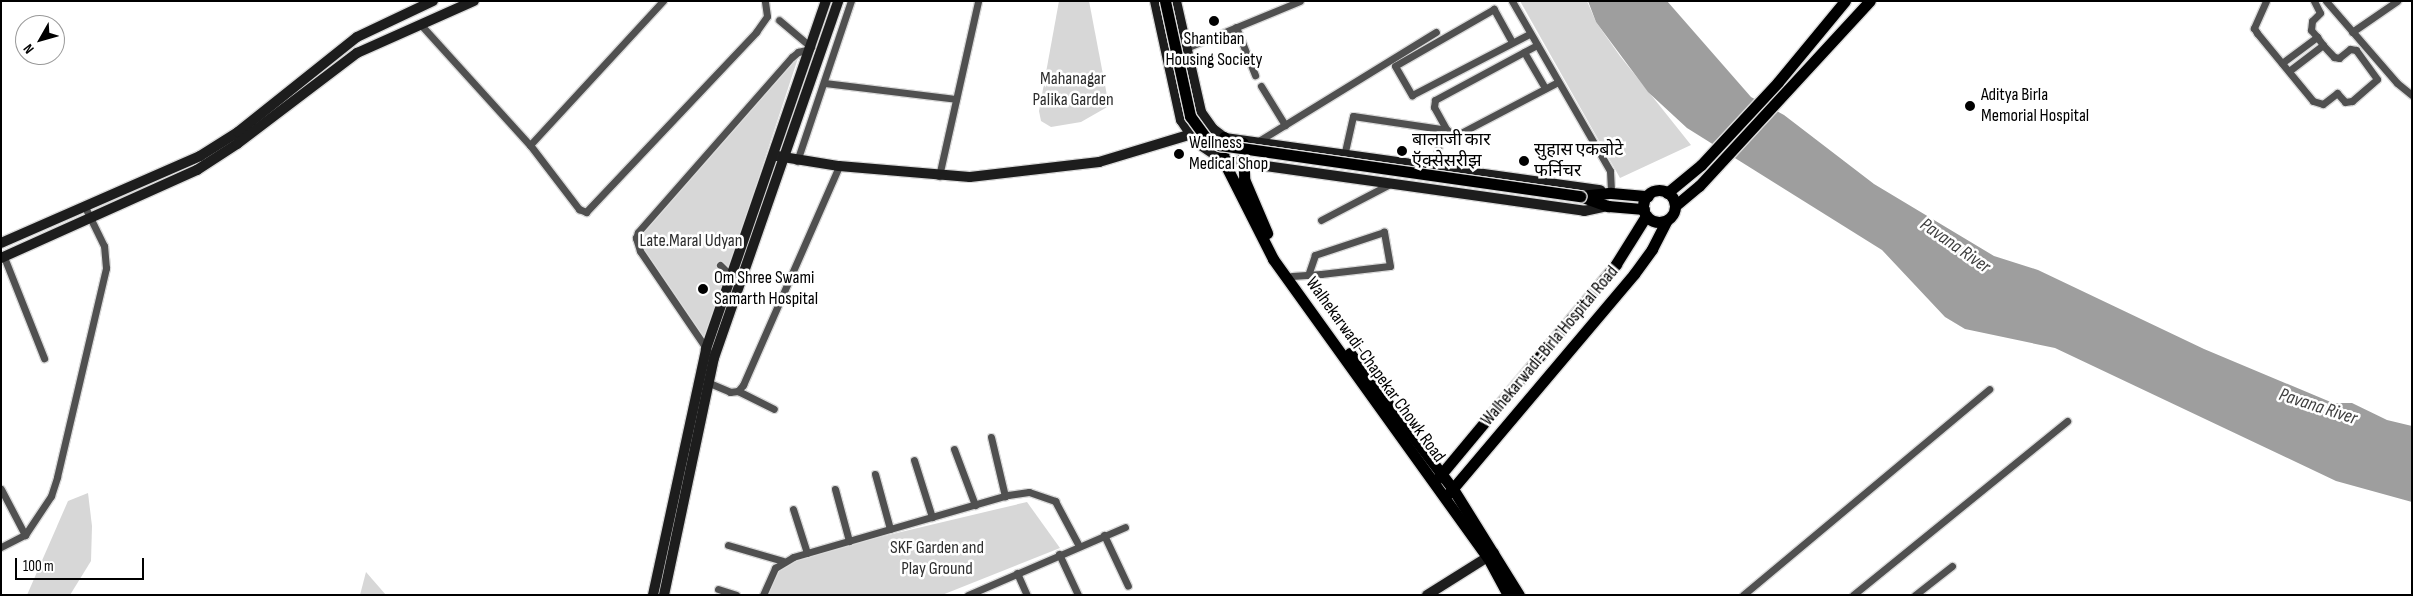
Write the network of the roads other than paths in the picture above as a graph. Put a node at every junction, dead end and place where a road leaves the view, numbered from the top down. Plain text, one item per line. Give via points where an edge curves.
1 (434, 1) edge
2 (474, 1) edge
3 (663, 1) edge
4 (765, 1) edge
5 (826, 1) edge
6 (838, 1) edge
7 (851, 1) edge
8 (978, 1) edge
9 (1155, 1) edge
10 (1165, 1) edge
11 (1176, 1) edge
12 (1300, 1) edge
13 (1512, 1) edge
14 (1870, 1) edge
15 (2266, 1) edge
16 (2314, 1) edge
17 (2326, 1) edge
18 (2397, 1) edge
19 (1842, 2) edge
20 (779, 20) dead end
21 (421, 24) junction
22 (1236, 27) junction
23 (1436, 32) dead end
24 (2352, 32) junction
25 (1529, 34) junction
26 (2317, 37) junction
27 (1512, 42) junction
28 (1537, 45) junction
29 (2323, 45) junction
30 (810, 48) junction
31 (1186, 48) junction
32 (1524, 52) junction
33 (2282, 63) junction
34 (1787, 70) junction
35 (2289, 71) junction
36 (1255, 75) dead end
37 (1797, 80) junction
38 (1558, 82) junction
39 (824, 83) junction
40 (1261, 86) dead end
41 (1544, 88) junction
42 (2412, 96) edge
43 (956, 99) junction
44 (1208, 123) junction
45 (1285, 125) junction
46 (1191, 137) junction
47 (1224, 137) junction
48 (1249, 143) junction
49 (530, 144) junction
50 (778, 156) junction
51 (1344, 156) junction
52 (1223, 160) junction
53 (797, 161) junction
54 (1242, 164) junction
55 (839, 166) junction
56 (1435, 169) junction
57 (939, 176) junction
58 (1391, 184) junction
59 (1666, 192) junction
60 (1609, 193) junction
61 (1580, 196) junction
62 (1648, 196) junction
63 (1676, 205) junction
64 (1608, 206) junction
65 (85, 207) junction
66 (1645, 212) junction
67 (91, 219) junction
68 (1321, 220) dead end
69 (1666, 221) junction
70 (1, 243) edge
71 (3, 257) edge
72 (720, 265) dead end
73 (1308, 275) junction
74 (731, 276) junction
75 (1292, 276) junction
76 (706, 349) junction
77 (44, 358) dead end
78 (714, 358) junction
79 (707, 382) junction
80 (1989, 390) dead end
81 (738, 391) junction
82 (774, 410) dead end
83 (2067, 421) dead end
84 (991, 437) dead end
85 (954, 448) dead end
86 (914, 460) dead end
87 (875, 474) dead end
88 (1438, 478) junction
89 (1, 489) edge
90 (835, 489) dead end
91 (1449, 493) junction
92 (1005, 496) junction
93 (975, 505) junction
94 (793, 509) dead end
95 (932, 517) junction
96 (1125, 526) dead end
97 (890, 529) junction
98 (24, 535) junction
99 (1104, 536) junction
100 (848, 541) junction
101 (728, 545) dead end
102 (1079, 546) junction
103 (1, 547) edge
104 (808, 553) junction
105 (1059, 554) junction
106 (1492, 555) junction
107 (783, 561) junction
108 (1952, 566) dead end
109 (1017, 573) junction
110 (1128, 586) dead end
111 (718, 589) dead end
112 (972, 594) edge
113 (1513, 594) edge
114 (653, 595) edge
115 (664, 595) edge
116 (736, 595) edge
117 (763, 595) edge
118 (1028, 595) edge
119 (1078, 595) edge
120 (1428, 595) edge
121 (1743, 595) edge
122 (1853, 595) edge
123 (1915, 595) edge

1 - 65 street via 357,38 219,145
2 - 21 street
3 - 49 street
4 - 49 street via 767,16 756,32 591,209 586,212 579,209
5 - 30 street
6 - 50 street
7 - 39 street
8 - 43 street
9 - 46 street via 1176,102
10 - 61 main road, bridge via 1190,116 1206,138 1220,144
11 - 31 street
12 - 22 street
13 - 25 street
14 - 37 main road
15 - 33 street via 2254,28
16 - 26 street via 2320,13 2312,21 2311,30
17 - 24 street
18 - 24 street
19 - 34 main road
20 - 30 street
21 - 49 street
21 - 67 street via 341,63 213,160
22 - 31 street
22 - 36 street
23 - 45 street
24 - 42 street
25 - 27 street
25 - 28 street
26 - 29 street
26 - 33 street
27 - 27 street via 1412,95 1395,66 1494,9
28 - 32 street
28 - 38 street
29 - 35 street
29 - 35 street via 2339,58 2350,49 2356,50 2376,82 2352,101 2345,102 2335,93 2323,104 2314,101
30 - 50 street
30 - 76 street via 792,58 638,232 636,238 640,251
31 - 44 street via 1199,106
32 - 41 street
32 - 41 street via 1435,100 1434,106 1446,129 1455,136
33 - 35 street
34 - 37 main road
34 - 59 main road via 1701,165
37 - 63 main road via 1711,174
38 - 41 street
38 - 60 street via 1610,171
39 - 43 street
39 - 53 street
40 - 45 street
43 - 57 street
44 - 46 street
44 - 47 street
45 - 48 street
46 - 52 street
46 - 57 street via 1099,162 999,176
47 - 48 street
47 - 52 main road
48 - 51 street
48 - 54 main road, Walhekarwadi-Chapekar Chowk Road
50 - 53 street
50 - 74 street
50 - 78 street
51 - 56 street
51 - 56 street via 1353,116 1441,130
52 - 54 street
52 - 88 main road, Walhekarwadi-Chapekar Chowk Road via 1273,259
53 - 55 street
54 - 58 street
54 - 75 main road, Walhekarwadi-Chapekar Chowk Road via 1244,179 1264,228
55 - 57 street
55 - 81 street via 744,385
56 - 60 street
58 - 64 street via 1584,210
58 - 68 street
59 - 62 main road via 1657,189
59 - 63 main road
60 - 61 main road
60 - 62 main road
61 - 64 main road
62 - 66 main road
63 - 69 main road via 1674,214
64 - 66 main road
65 - 67 street
65 - 70 street
66 - 69 main road via 1653,222
66 - 88 main road, Walhekarwadi-Birla Hospital Road via 1616,264
67 - 71 street
67 - 98 street via 104,246 106,268 57,477 51,496
69 - 91 main road, Walhekarwadi-Birla Hospital Road via 1634,274
71 - 77 street
72 - 74 street
73 - 73 street via 1390,266 1384,232 1315,255
73 - 75 street
74 - 76 street
75 - 88 main road, Walhekarwadi-Chapekar Chowk Road
76 - 78 street
76 - 114 street
78 - 79 street
79 - 81 street via 730,392
79 - 115 street
80 - 121 street
81 - 82 street
83 - 122 street
84 - 92 street
85 - 93 street
86 - 95 street
87 - 97 street
88 - 91 main road, Walhekarwadi-Chapekar Chowk Road
89 - 98 street
90 - 100 street
91 - 106 main road, Walhekarwadi-Chapekar Chowk Road
92 - 93 street
92 - 102 street via 1029,492 1055,502
93 - 95 street
94 - 104 street
95 - 97 street
96 - 99 street
97 - 100 street
98 - 103 street
99 - 102 street
99 - 110 street
100 - 104 street
101 - 107 street
102 - 105 street
104 - 107 street
105 - 109 street
105 - 119 street
106 - 113 main road, Walhekarwadi-Chapekar Chowk Road
106 - 120 street
107 - 117 street via 769,577
108 - 123 street
109 - 112 street
109 - 118 street
111 - 116 street

